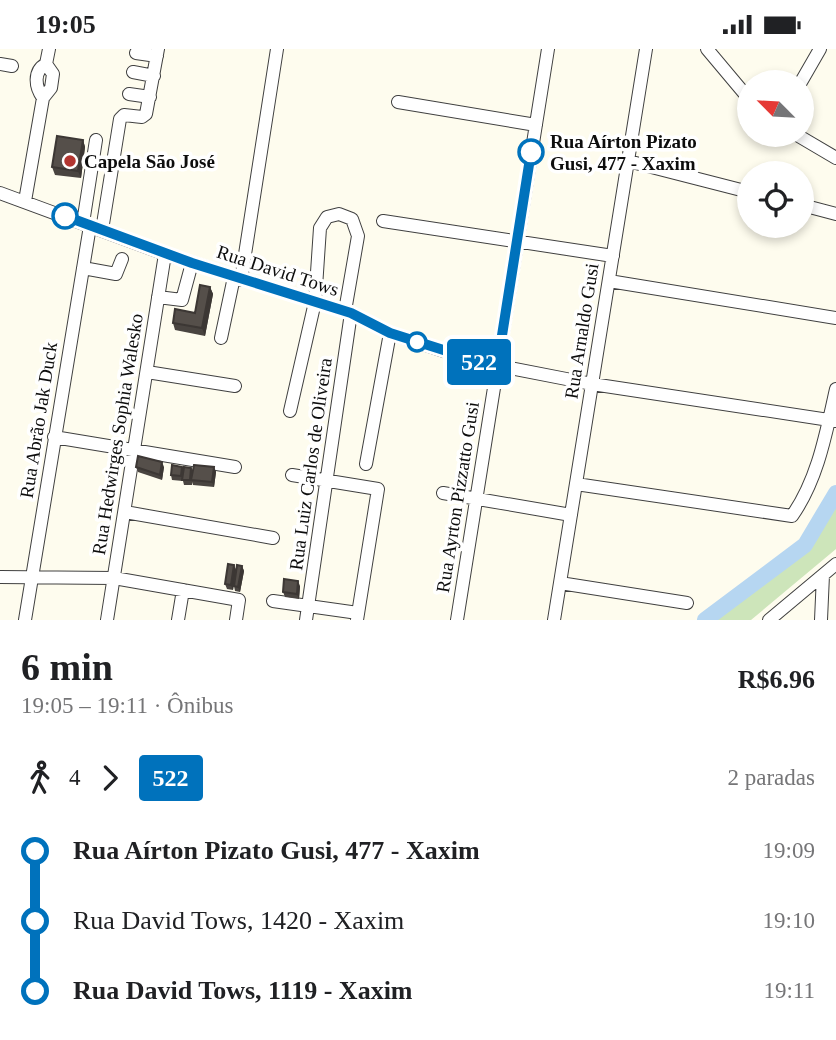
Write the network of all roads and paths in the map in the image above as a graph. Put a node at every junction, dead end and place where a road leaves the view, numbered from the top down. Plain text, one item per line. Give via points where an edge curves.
1 (49, 49) edge
2 (277, 49) edge
3 (548, 49) edge
4 (646, 49) edge
5 (707, 49) edge
6 (820, 49) edge
7 (157, 52) edge
8 (136, 53) dead end
9 (808, 70) edge
10 (133, 72) dead end
11 (154, 76) junction
12 (737, 85) edge
13 (129, 94) dead end
14 (150, 97) junction
15 (398, 102) dead end
16 (536, 125) junction
17 (96, 139) dead end
18 (814, 145) edge
19 (836, 158) edge
20 (628, 161) junction
21 (737, 189) edge
22 (0, 195) edge
23 (25, 201) junction
24 (814, 208) edge
25 (836, 214) edge
26 (383, 221) dead end
27 (92, 226) junction
28 (517, 241) junction
29 (165, 254) junction
30 (612, 255) junction
31 (122, 259) dead end
32 (192, 263) junction
33 (83, 268) junction
34 (238, 278) junction
35 (608, 281) junction
36 (158, 297) junction
37 (315, 302) junction
38 (348, 312) junction
39 (836, 318) edge
40 (390, 333) junction
41 (221, 338) dead end
42 (497, 367) junction
43 (147, 372) junction
44 (592, 384) junction
45 (235, 386) dead end
46 (836, 389) edge
47 (290, 411) dead end
48 (832, 420) edge
49 (54, 437) junction
50 (135, 450) junction
51 (366, 464) dead end
52 (235, 467) dead end
53 (292, 475) dead end
54 (327, 481) junction
55 (576, 484) junction
56 (443, 493) dead end
57 (476, 498) junction
58 (125, 512) junction
59 (571, 515) junction
60 (273, 538) dead end
61 (836, 564) edge
62 (823, 575) junction
63 (32, 576) junction
64 (0, 577) edge
65 (114, 578) junction
66 (560, 583) junction
67 (183, 590) junction
68 (273, 601) dead end
69 (687, 603) dead end
70 (307, 613) edge
71 (358, 617) edge
72 (25, 620) edge
73 (107, 620) edge
74 (178, 620) edge
75 (236, 620) edge
76 (457, 620) edge
77 (554, 620) edge
78 (769, 620) edge
79 (821, 620) edge

1 - 23 street via 46,64 37,75 37,90 43,98
2 - 34 street
3 - 16 street, Rua Ayrton Pizzatto Gusi
4 - 20 street, Rua Arnaldo Gusi
5 - 12 street
6 - 9 street
7 - 8 street
7 - 11 street
10 - 11 street
11 - 14 street
13 - 14 street
14 - 27 street via 144,117 124,115 120,119
15 - 16 street
16 - 28 street, Rua Ayrton Pizzatto Gusi
17 - 27 street
18 - 19 street
20 - 21 street
20 - 30 street, Rua Arnaldo Gusi
22 - 23 street, Rua David Tows
23 - 27 street, Rua David Tows
24 - 25 street
26 - 28 street
27 - 29 street, Rua David Tows
27 - 33 street, Rua Abrão Jak Duck
28 - 30 street
28 - 42 street, Rua Ayrton Pizzatto Gusi
29 - 32 street, Rua David Tows
29 - 36 street, Rua Hedwirges Sophia Walesko
30 - 35 street, Rua Arnaldo Gusi
31 - 33 street via 116,274
32 - 34 street, Rua David Tows
32 - 36 street via 182,300
33 - 49 street, Rua Abrão Jak Duck
34 - 37 street, Rua David Tows
34 - 41 street
35 - 39 street
35 - 44 street, Rua Arnaldo Gusi
36 - 43 street, Rua Hedwirges Sophia Walesko
37 - 38 street, Rua David Tows
37 - 38 street, Rua Luiz Carlos de Oliveira via 320,228 327,217 339,214 352,219 358,236
37 - 47 street
38 - 40 street, Rua David Tows
38 - 54 street, Rua Luiz Carlos de Oliveira
40 - 42 street, Rua David Tows
40 - 51 street
42 - 44 street, Rua David Tows
42 - 57 street, Rua Ayrton Pizzatto Gusi
43 - 45 street
43 - 50 street, Rua Hedwirges Sophia Walesko
44 - 48 street, Rua David Tows
44 - 55 street, Rua Arnaldo Gusi
46 - 48 street
48 - 55 street via 805,498 792,516
49 - 50 street
49 - 63 street, Rua Abrão Jak Duck
50 - 52 street
50 - 58 street, Rua Hedwirges Sophia Walesko
53 - 54 street
54 - 70 street, Rua Luiz Carlos de Oliveira
54 - 71 street via 378,489
55 - 59 street, Rua Arnaldo Gusi
56 - 57 street
57 - 59 street
57 - 76 street, Rua Ayrton Pizzatto Gusi
58 - 60 street
58 - 65 street, Rua Hedwirges Sophia Walesko
59 - 66 street, Rua Arnaldo Gusi
61 - 62 street
62 - 78 street
62 - 79 street
63 - 64 street
63 - 65 street
63 - 72 street, Rua Abrão Jak Duck
65 - 67 street
65 - 73 street, Rua Hedwirges Sophia Walesko
66 - 69 street
66 - 77 street, Rua Arnaldo Gusi
67 - 74 street
67 - 75 street via 239,600
68 - 70 street
70 - 71 street

